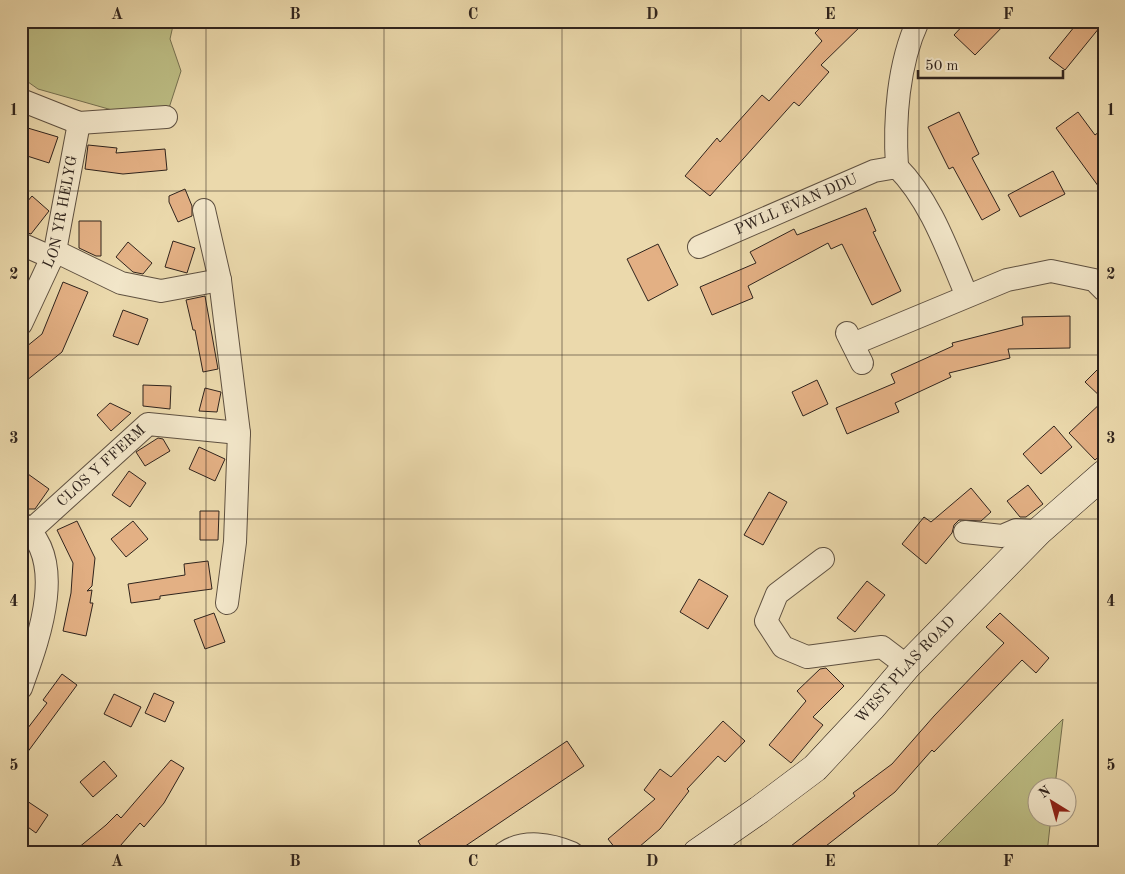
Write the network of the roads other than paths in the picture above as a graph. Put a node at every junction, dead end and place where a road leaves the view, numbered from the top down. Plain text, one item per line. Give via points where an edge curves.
1 (918, 21) edge
2 (21, 100) edge
3 (166, 117) dead end
4 (79, 124) junction
5 (897, 167) junction
6 (204, 210) dead end
7 (21, 244) edge
8 (698, 247) dead end
9 (54, 254) junction
10 (220, 280) junction
11 (1104, 290) edge
12 (967, 296) junction
13 (21, 324) edge
14 (854, 346) dead end
15 (239, 433) junction
16 (1104, 474) edge
17 (26, 527) edge
18 (1039, 531) junction
19 (965, 532) dead end
20 (823, 559) dead end
21 (227, 602) dead end
22 (907, 666) junction
23 (21, 688) edge
24 (504, 853) edge
25 (572, 853) edge
26 (697, 853) edge

1 - 5 street via 908,42 903,70
2 - 4 street
3 - 4 street
4 - 9 street, LON YR HELYG
5 - 8 street, PWLL EVAN DDU via 874,172
5 - 12 street via 907,177 942,237
6 - 10 street
7 - 9 street
9 - 10 street via 121,283 161,291
9 - 13 street, LON YR HELYG
10 - 15 street
11 - 12 street via 1094,280 1052,271 1007,280
12 - 14 street
15 - 17 street, CLOS Y FFERM via 148,424
15 - 21 street via 234,542
16 - 18 street, WEST PLAS ROAD
17 - 23 street via 43,555 47,592 40,632
18 - 19 street via 1016,530 1002,536
18 - 22 street, WEST PLAS ROAD
20 - 22 street via 777,594 766,621 783,647 807,657 882,647
22 - 26 street, WEST PLAS ROAD via 815,768
24 - 25 street via 531,844 556,846

